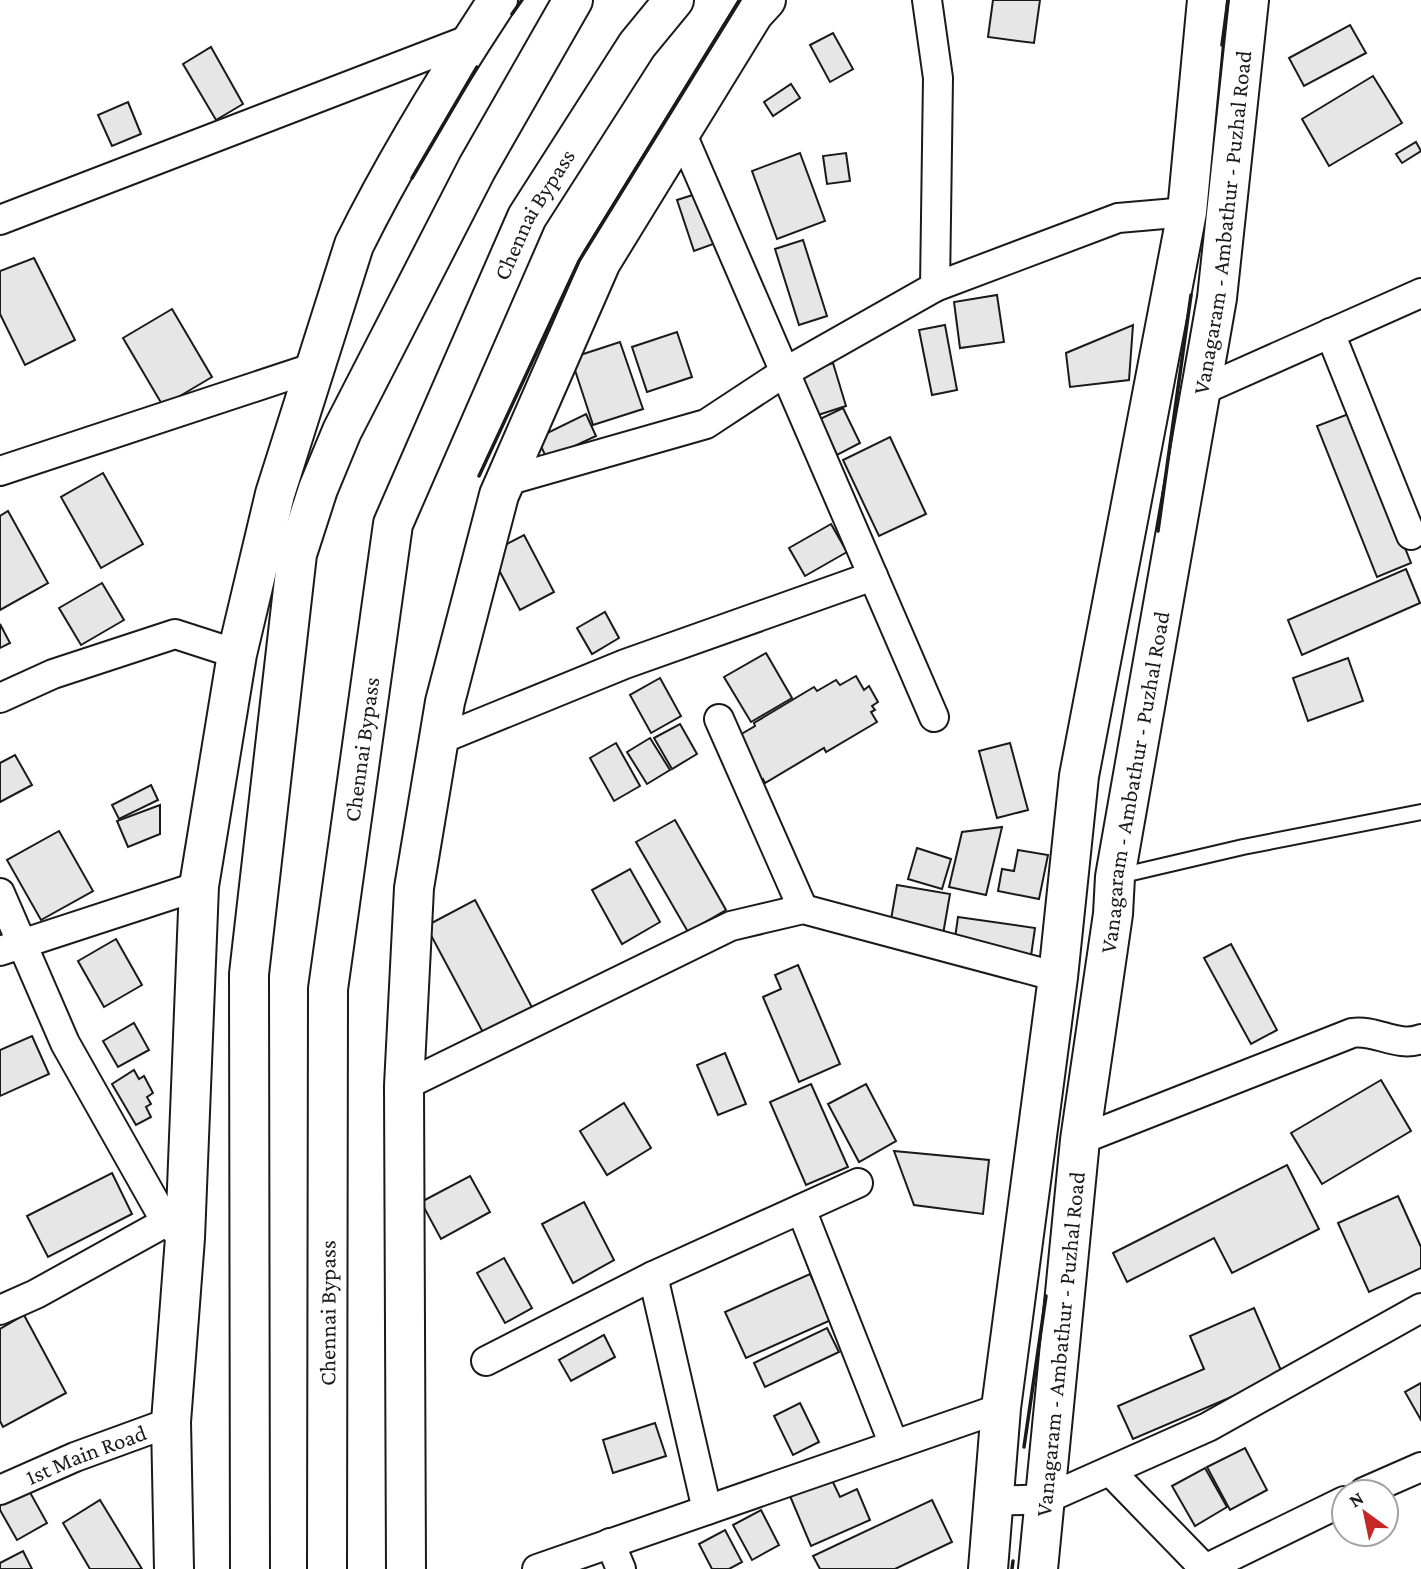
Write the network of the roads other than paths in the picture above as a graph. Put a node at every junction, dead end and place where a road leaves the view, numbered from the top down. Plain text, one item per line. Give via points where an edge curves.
1 (498, 0) edge
2 (573, 0) edge
3 (674, 0) edge
4 (766, 0) edge
5 (927, 0) edge
6 (1207, 0) edge
7 (1249, 0) edge
8 (473, 38) junction
9 (681, 132) junction
10 (1187, 212) junction
11 (0, 220) edge
12 (935, 287) junction
13 (1421, 293) edge
14 (1329, 333) junction
15 (315, 367) junction
16 (785, 372) junction
17 (1203, 390) junction
18 (0, 471) edge
19 (506, 481) junction
20 (1411, 535) dead end
21 (873, 576) junction
22 (237, 654) junction
23 (0, 698) edge
24 (934, 717) dead end
25 (719, 719) dead end
26 (439, 740) junction
27 (1421, 812) edge
28 (1115, 877) junction
29 (198, 886) junction
30 (0, 893) edge
31 (803, 909) junction
32 (11, 947) edge
33 (1058, 977) junction
34 (1421, 1039) edge
35 (404, 1086) junction
36 (1080, 1140) junction
37 (858, 1183) dead end
38 (801, 1209) junction
39 (176, 1230) junction
40 (653, 1276) junction
41 (1421, 1308) edge
42 (0, 1310) edge
43 (486, 1361) dead end
44 (1001, 1408) junction
45 (171, 1422) junction
46 (894, 1445) junction
47 (1421, 1467) edge
48 (1110, 1471) junction
49 (1396, 1478) edge
50 (0, 1490) edge
51 (1046, 1499) junction
52 (994, 1501) junction
53 (1330, 1509) edge
54 (707, 1510) junction
55 (610, 1543) junction
56 (174, 1569) edge
57 (250, 1569) edge
58 (327, 1569) edge
59 (406, 1569) edge
60 (537, 1569) edge
61 (621, 1569) edge
62 (988, 1569) edge
63 (1038, 1569) edge
64 (1205, 1569) edge

1 - 8 main road
2 - 57 main road via 477,168 342,431 297,554 249,974
3 - 58 main road, Chennai Bypass via 637,45 527,217 393,524 328,989
4 - 9 main road
5 - 12 street via 939,78
6 - 10 main road
7 - 17 main road, Vanagaram - Ambathur - Puzhal Road
8 - 11 street
8 - 15 main road via 372,207 354,245
9 - 16 street
9 - 19 main road via 601,262
10 - 12 street via 1118,218
10 - 33 main road via 1079,776
12 - 16 street
13 - 14 street
14 - 17 street
14 - 20 street
15 - 18 street
15 - 22 main road via 275,494
16 - 19 street via 705,424
16 - 21 street
17 - 28 main road, Vanagaram - Ambathur - Puzhal Road
19 - 26 main road
21 - 24 street
21 - 26 street via 625,664
22 - 23 street via 175,634 53,674
22 - 29 main road
25 - 31 street
26 - 35 main road via 414,888
27 - 28 lane
28 - 36 main road, Vanagaram - Ambathur - Puzhal Road
29 - 32 street
29 - 39 main road
30 - 32 street
31 - 33 street
31 - 35 street via 731,926
32 - 39 street
33 - 44 main road
34 - 36 street via 1398,1042 1365,1031 1352,1033
35 - 59 main road
36 - 51 main road, Vanagaram - Ambathur - Puzhal Road
37 - 38 street
38 - 40 street
38 - 46 street
39 - 42 street
39 - 45 main road
40 - 43 street
40 - 54 street
41 - 48 street via 1208,1427
44 - 46 street
44 - 52 main road
45 - 50 street, 1st Main Road
45 - 56 main road
46 - 54 street
47 - 49 street
48 - 51 street
48 - 64 street
51 - 52 street
51 - 63 main road, Vanagaram - Ambathur - Puzhal Road
52 - 62 main road
53 - 64 street
54 - 55 street
55 - 60 street
55 - 61 street

